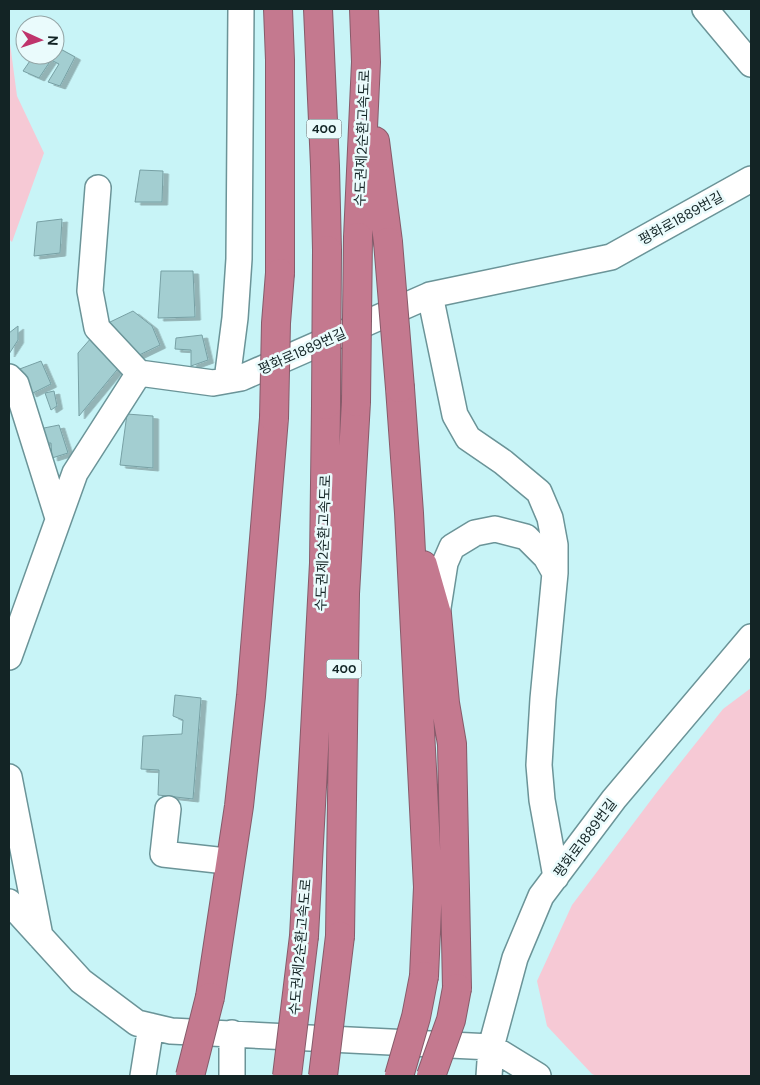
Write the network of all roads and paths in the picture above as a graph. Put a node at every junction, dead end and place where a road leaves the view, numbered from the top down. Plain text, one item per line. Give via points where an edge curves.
1 (241, 9) edge
2 (278, 9) edge
3 (318, 9) edge
4 (364, 9) edge
5 (705, 9) edge
6 (366, 62) junction
7 (751, 64) edge
8 (751, 178) edge
9 (98, 188) dead end
10 (430, 295) junction
11 (139, 373) junction
12 (9, 377) edge
13 (227, 380) junction
14 (269, 414) junction
15 (409, 513) junction
16 (58, 518) junction
17 (555, 573) junction
18 (437, 614) junction
19 (751, 637) edge
20 (9, 658) edge
21 (9, 778) edge
22 (168, 809) dead end
23 (217, 860) junction
24 (556, 877) junction
25 (9, 902) edge
26 (40, 936) junction
27 (217, 939) junction
28 (151, 1026) junction
29 (232, 1033) junction
30 (491, 1047) junction
31 (143, 1076) edge
32 (190, 1076) edge
33 (232, 1076) edge
34 (286, 1076) edge
35 (323, 1076) edge
36 (398, 1076) edge
37 (430, 1076) edge
38 (489, 1076) edge
39 (538, 1076) edge

1 - 13 street via 239,259
2 - 14 highway, bridge via 280,273
3 - 34 highway, 수도권제2순환고속도로 / 400, bridge via 327,250 324,563 304,936
4 - 6 highway, 수도권제2순환고속도로 / 400
5 - 7 street
6 - 15 highway, bridge via 388,242
6 - 35 highway, 수도권제2순환고속도로 / 400, bridge via 358,237 356,402 345,594 340,936
8 - 10 street, 평화로1889번길 via 611,257
9 - 11 street via 90,291 97,328
10 - 13 street, 평화로1889번길 via 241,378
10 - 17 street via 455,415 468,438 504,462 539,492 552,527
11 - 13 street, 평화로1889번길 via 213,382
11 - 16 street via 75,473
12 - 16 street via 16,384
14 - 23 highway
14 - 27 highway via 249,714 239,806
15 - 18 highway
15 - 36 highway, bridge via 428,887 424,976 416,1017
16 - 20 street
17 - 18 street via 546,556 526,538 495,529 475,533 452,547 445,563
17 - 24 street via 539,765
18 - 37 highway, bridge via 452,744 457,988 451,1020
19 - 24 street, 평화로1889번길 via 614,799
21 - 26 street
22 - 23 street via 163,854
23 - 27 highway
24 - 30 street, 평화로1889번길 via 541,896 515,958
25 - 26 street
26 - 28 street via 81,980 137,1023
27 - 32 highway, bridge via 210,997
28 - 29 street via 171,1032
28 - 31 street
29 - 30 street
29 - 33 street
30 - 38 street, 평화로1889번길
30 - 39 street

